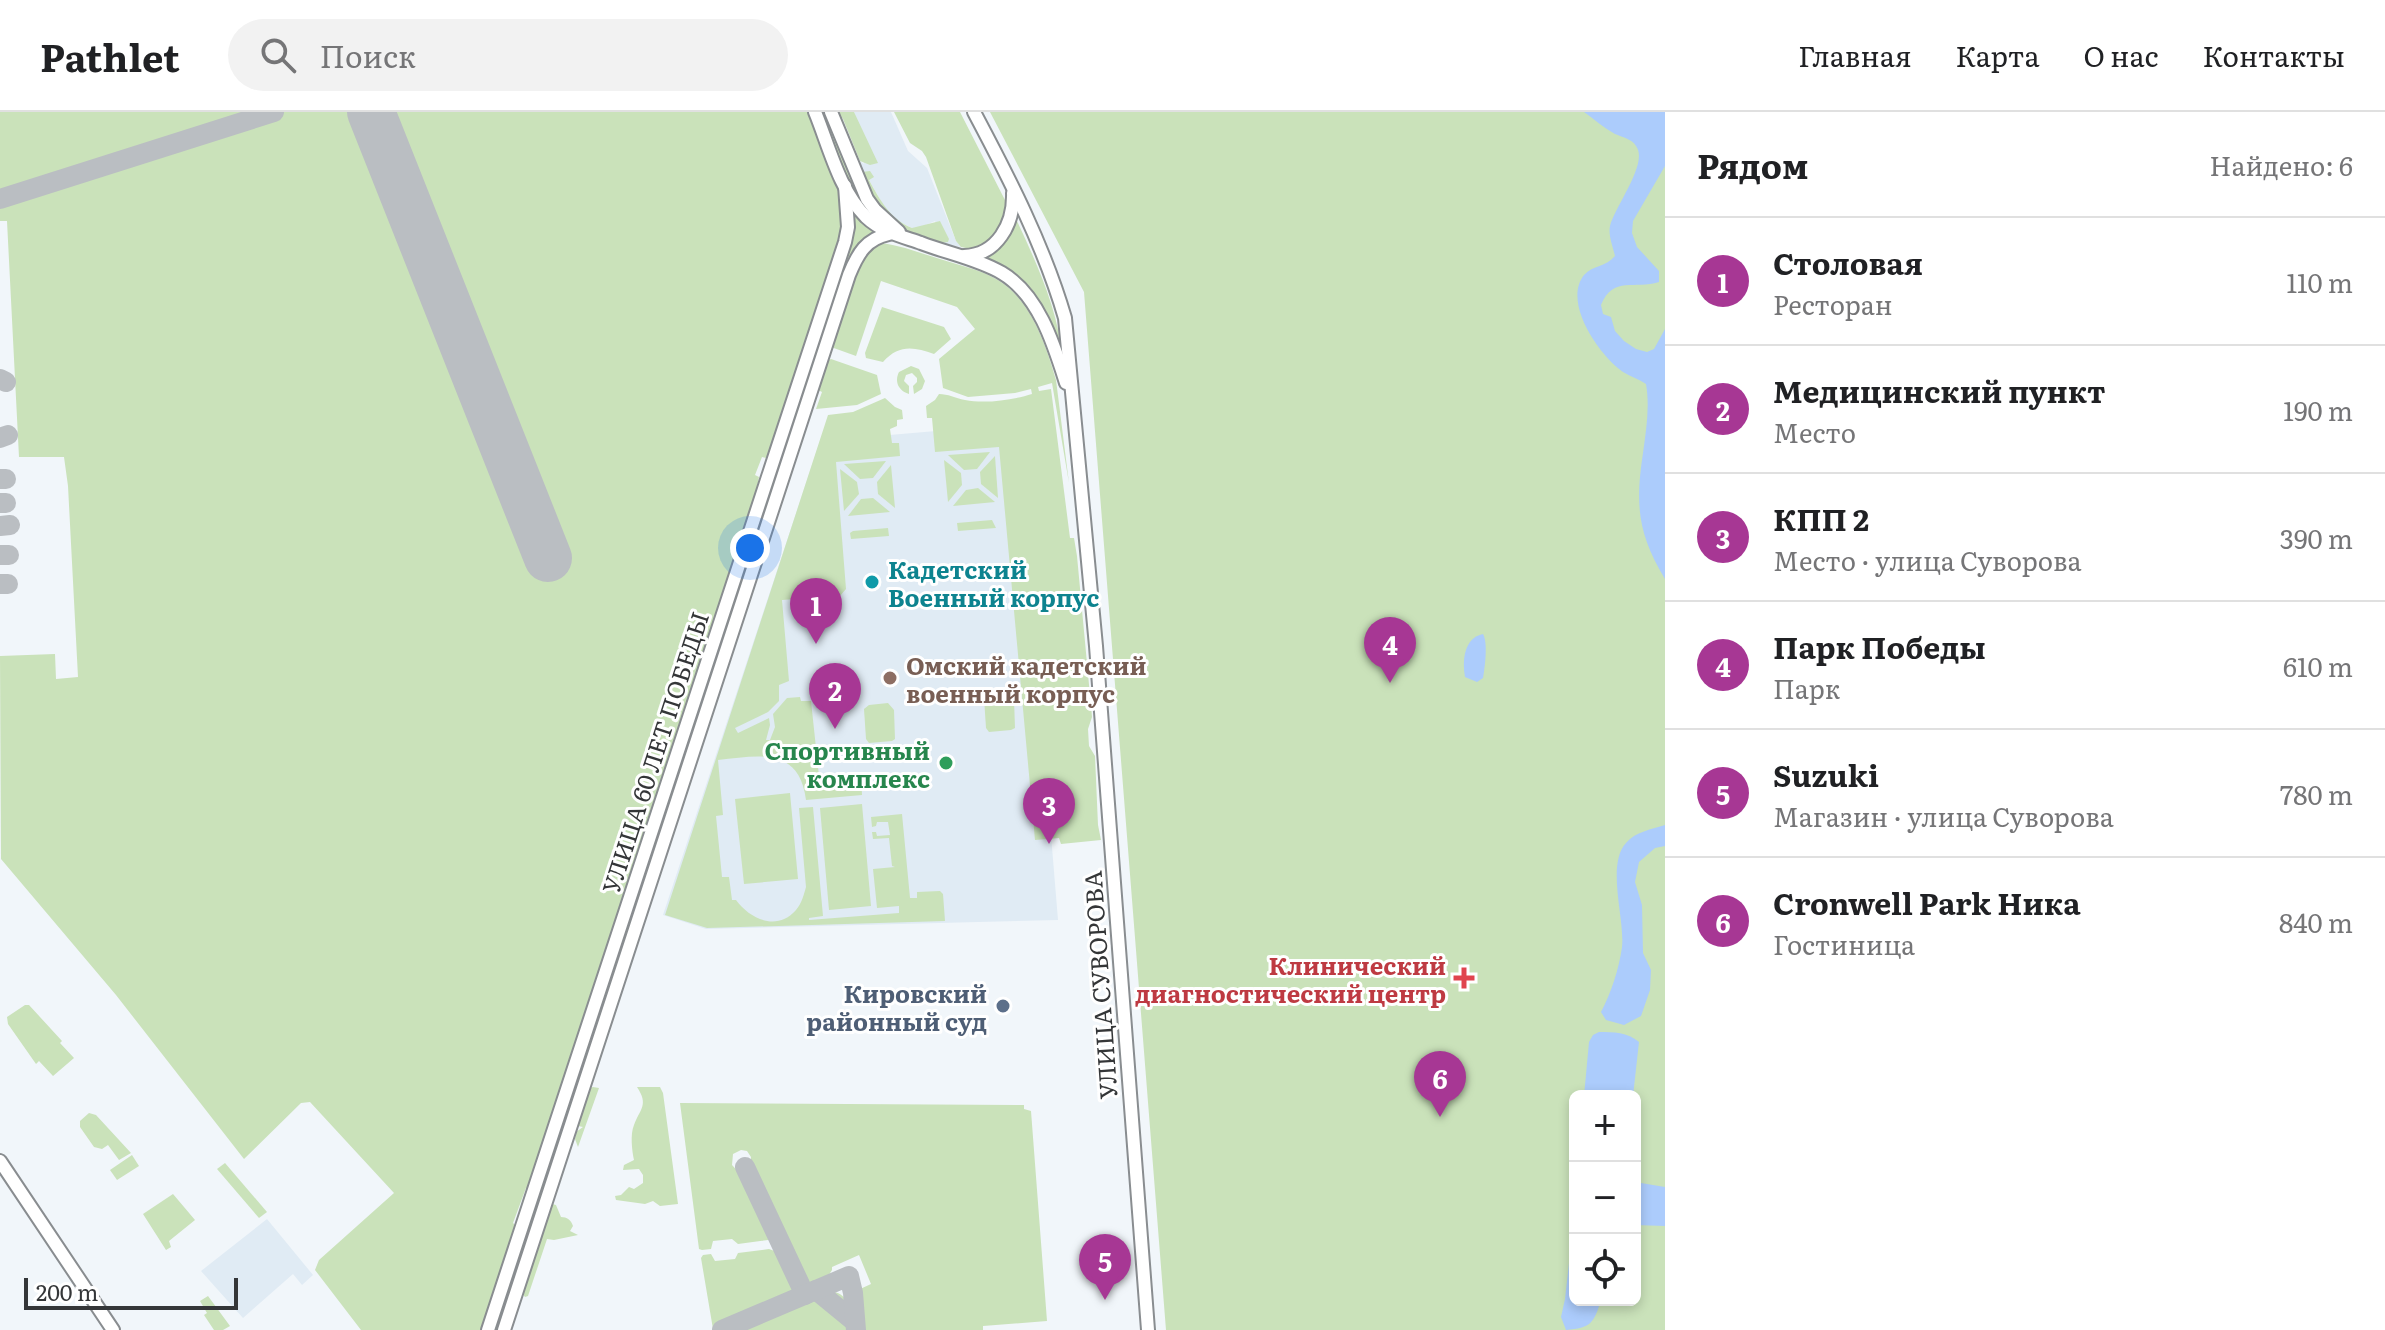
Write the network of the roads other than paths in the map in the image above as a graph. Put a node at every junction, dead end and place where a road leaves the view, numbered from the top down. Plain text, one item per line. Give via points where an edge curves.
1 (815, 112) edge
2 (831, 112) edge
3 (974, 112) edge
4 (845, 186) junction
5 (1013, 186) junction
6 (889, 234) junction
7 (907, 239) junction
8 (958, 256) junction
9 (816, 329) junction
10 (829, 333) junction
11 (1071, 397) junction
12 (779, 440) junction
13 (793, 444) junction
14 (741, 558) junction
15 (754, 562) junction
16 (634, 884) junction
17 (647, 889) junction
18 (552, 1135) junction
19 (565, 1140) junction
20 (0, 1161) edge
21 (113, 1330) edge
22 (488, 1330) edge
23 (504, 1330) edge
24 (1148, 1330) edge

1 - 4 main road
2 - 7 main road via 867,199
3 - 5 main road
4 - 6 main road via 866,216
4 - 9 main road, УЛИЦА 60 ЛЕТ ПОБЕДЫ via 848,227
5 - 8 main road via 1011,218 1004,233 985,252
5 - 11 main road via 1065,318
6 - 7 main road
6 - 10 main road, УЛИЦА 60 ЛЕТ ПОБЕДЫ via 874,238 860,251
7 - 8 main road
8 - 11 main road via 1003,274 1026,294 1055,348
9 - 10 main road
9 - 12 main road, УЛИЦА 60 ЛЕТ ПОБЕДЫ
10 - 13 main road, УЛИЦА 60 ЛЕТ ПОБЕДЫ
11 - 24 main road, УЛИЦА СУВОРОВА via 1096,646
12 - 13 main road
12 - 14 main road, УЛИЦА 60 ЛЕТ ПОБЕДЫ
13 - 15 main road, УЛИЦА 60 ЛЕТ ПОБЕДЫ
14 - 15 main road
14 - 16 main road, УЛИЦА 60 ЛЕТ ПОБЕДЫ
15 - 17 main road, УЛИЦА 60 ЛЕТ ПОБЕДЫ
16 - 17 main road
16 - 18 main road, УЛИЦА 60 ЛЕТ ПОБЕДЫ
17 - 19 main road, УЛИЦА 60 ЛЕТ ПОБЕДЫ
18 - 19 main road
18 - 22 main road, УЛИЦА 60 ЛЕТ ПОБЕДЫ
19 - 23 main road, УЛИЦА 60 ЛЕТ ПОБЕДЫ
20 - 21 main road

